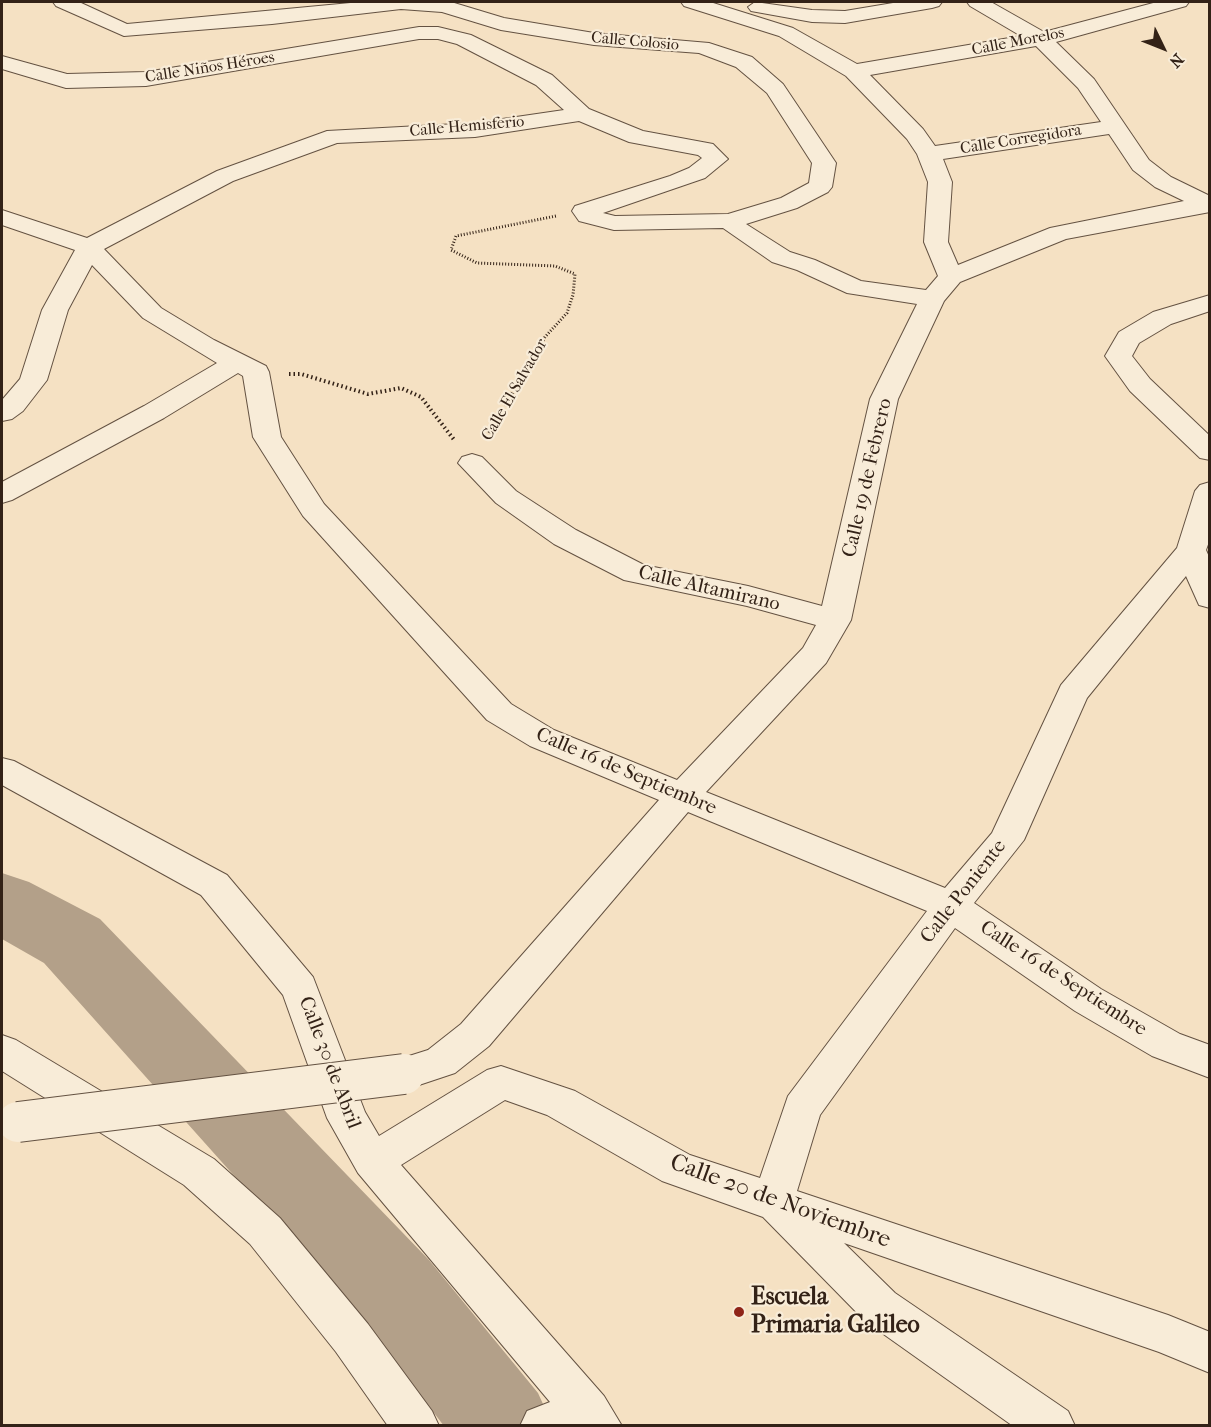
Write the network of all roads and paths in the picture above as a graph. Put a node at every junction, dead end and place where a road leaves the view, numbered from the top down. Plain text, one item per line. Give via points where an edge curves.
1 (63, 2) edge
2 (691, 2) edge
3 (932, 2) edge
4 (977, 2) edge
5 (1179, 2) edge
6 (710, 4) edge
7 (1041, 39) junction
8 (651, 43) junction
9 (2, 62) edge
10 (854, 71) junction
11 (580, 114) junction
12 (1113, 127) junction
13 (929, 154) junction
14 (1208, 204) edge
15 (584, 211) junction
16 (2, 217) edge
17 (730, 221) junction
18 (89, 247) junction
19 (951, 277) junction
20 (932, 299) junction
21 (1209, 303) edge
22 (247, 367) junction
23 (2, 413) edge
24 (1209, 452) edge
25 (472, 463) junction
26 (1209, 491) edge
27 (2, 494) edge
28 (1191, 550) junction
29 (1209, 598) edge
30 (835, 620) junction
31 (2, 770) edge
32 (682, 796) junction
33 (951, 906) junction
34 (2, 1051) edge
35 (1209, 1062) edge
36 (10, 1125) edge
37 (372, 1161) junction
38 (773, 1202) junction
39 (1209, 1353) edge
40 (593, 1418) edge
41 (416, 1425) edge
42 (543, 1425) edge
43 (1052, 1425) edge

1 - 8 street, Calle Colosio via 124,30 401,3 444,6 501,24 594,39
2 - 6 street
3 - 6 street via 845,17
4 - 7 street
5 - 7 street, Calle Morelos
6 - 8 street
6 - 10 street via 786,32
7 - 10 street, Calle Morelos
7 - 12 street via 1086,84
8 - 17 street, Calle Colosio via 702,47 744,62 775,90 824,163 820,188 789,203
9 - 11 street, Calle Niños Héroes via 66,81 146,79 438,33 464,39 544,80
10 - 13 street via 915,134
11 - 15 street via 637,138 705,148 716,159 678,182
11 - 18 street, Calle Hemisferio via 475,130 335,136 225,176
12 - 13 street, Calle Corregidora
12 - 14 street via 1141,165 1163,182
13 - 19 street via 940,182 936,242
14 - 19 street, Calle 19 de Febrero via 1059,232
15 - 17 street via 588,216 614,223
15 - 25 path, Calle El Salvador via 456,236 451,250 477,262 555,266 575,274 567,313 544,337
16 - 18 street
17 - 20 street via 781,257 856,288
18 - 22 street via 152,313
18 - 23 street via 55,310 33,380
19 - 20 street, Calle 19 de Febrero
20 - 30 street, Calle 19 de Febrero via 884,399
21 - 24 street via 1162,318 1128,338 1118,356 1140,385
22 - 25 path, Calle El Salvador via 301,374 368,394 401,388 421,397
22 - 27 street via 144,417
22 - 32 street, Calle 16 de Septiembre via 267,437 313,510 499,712 542,738
25 - 30 street, Calle Altamirano via 506,497 565,537 634,573 747,596
26 - 28 street, Calle Poniente
28 - 29 street
28 - 33 street, Calle Poniente via 1073,693 1006,840
30 - 32 street, Calle 19 de Febrero via 815,655
31 - 37 street, Calle 30 de Abril via 214,885 300,988 347,1118
32 - 33 street, Calle 16 de Septiembre
32 - 36 street, Calle 19 de Febrero, bridge via 475,1035 441,1062 404,1074
33 - 35 street, Calle 16 de Septiembre via 1088,1000 1166,1045
33 - 38 street, Calle Poniente via 802,1108
34 - 41 street via 199,1172 265,1231
37 - 38 street, Calle 20 de Noviembre via 501,1082 561,1103 677,1168
37 - 40 street, Calle 30 de Abril
38 - 39 street, Calle 20 de Noviembre via 1168,1335
38 - 43 street via 880,1307
40 - 42 street

